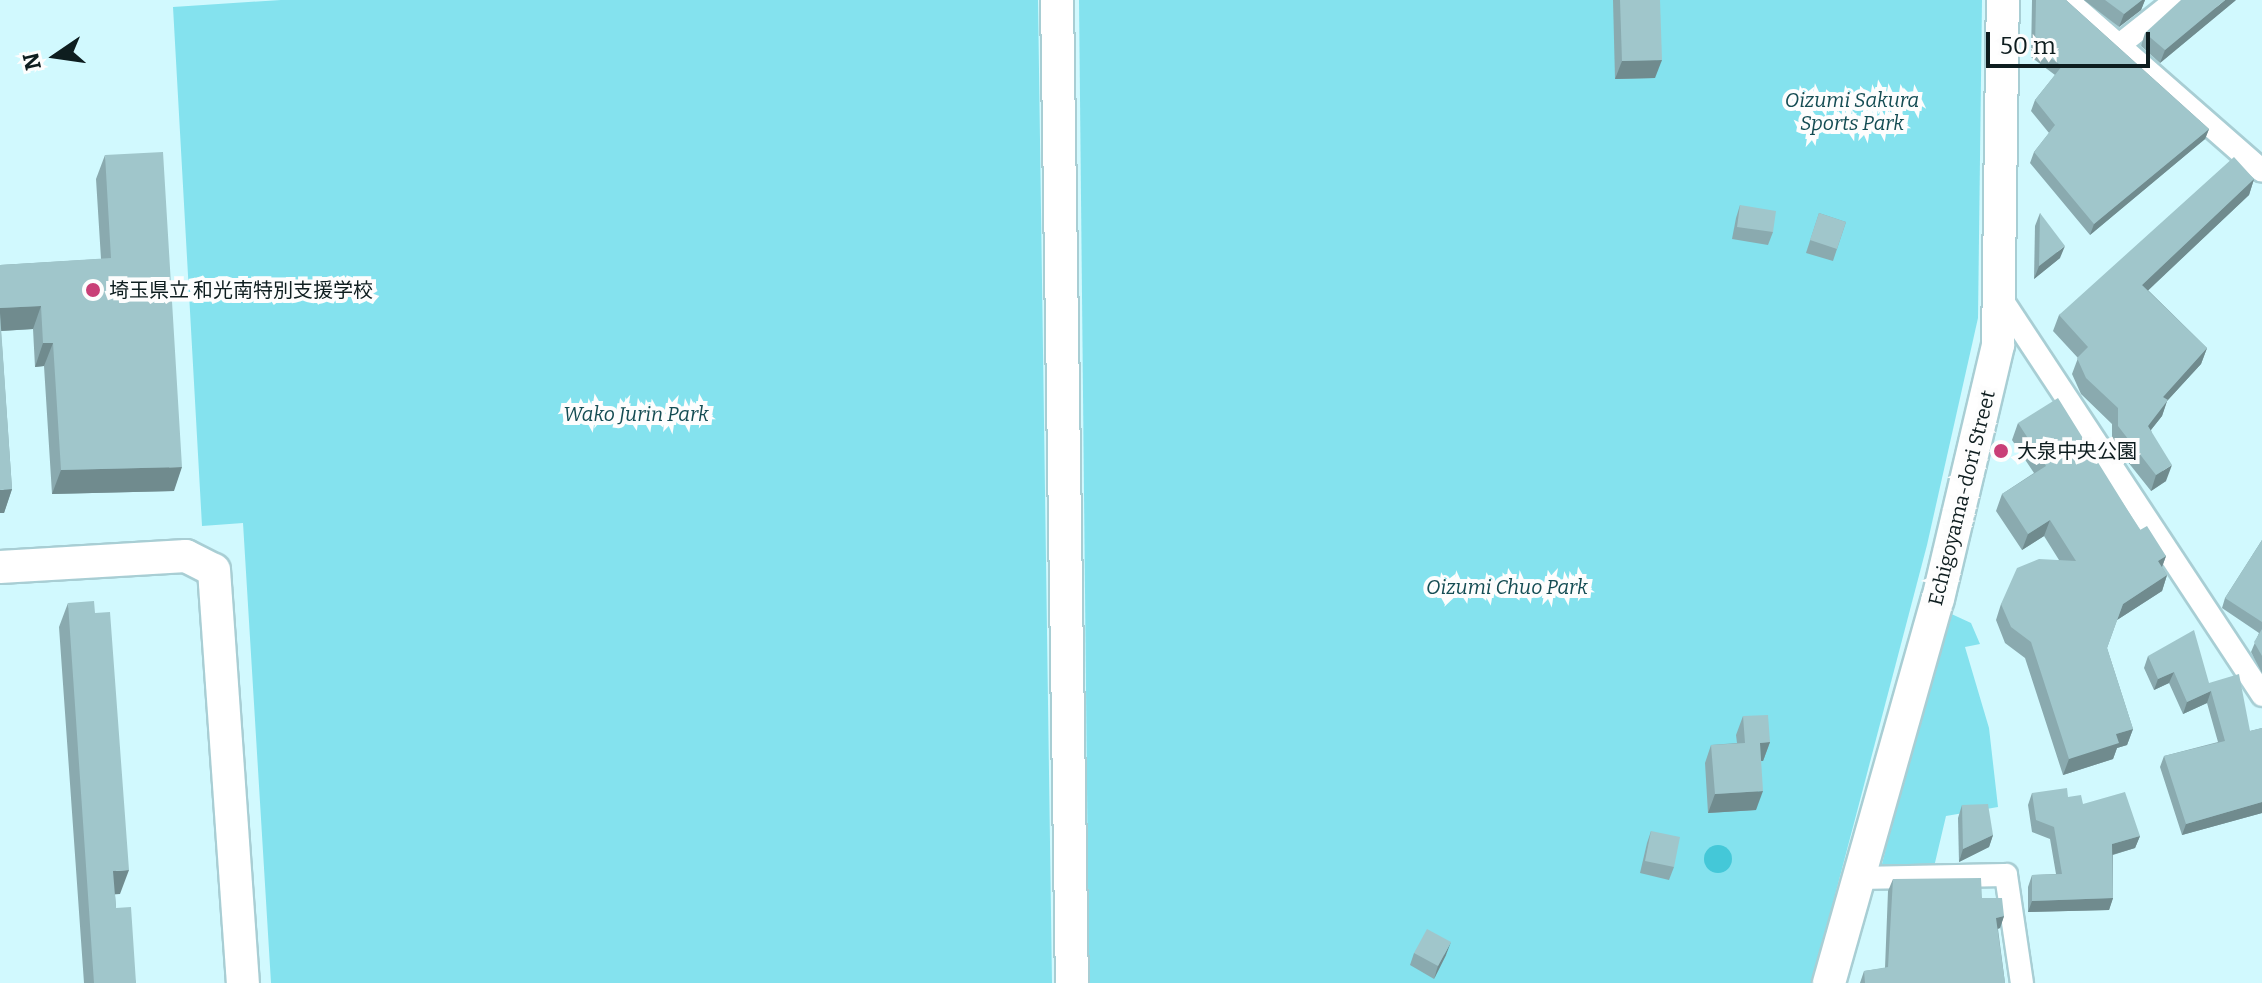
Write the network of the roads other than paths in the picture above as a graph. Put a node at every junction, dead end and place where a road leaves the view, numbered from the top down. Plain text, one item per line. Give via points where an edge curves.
1 (1057, 0) edge
2 (2003, 0) edge
3 (2067, 0) edge
4 (2176, 0) edge
5 (2118, 46) junction
6 (2262, 171) edge
7 (2002, 300) junction
8 (0, 567) edge
9 (2262, 695) edge
10 (1859, 878) junction
11 (243, 983) edge
12 (1072, 983) edge
13 (1829, 983) edge
14 (2022, 983) edge

1 - 12 street
2 - 7 street, Echigoyama-dori Street
3 - 5 street
4 - 5 street
5 - 6 street
7 - 9 street
7 - 10 street, Echigoyama-dori Street via 1978,441
8 - 11 street via 186,556 214,570
10 - 13 street, Echigoyama-dori Street
10 - 14 street via 2006,875

